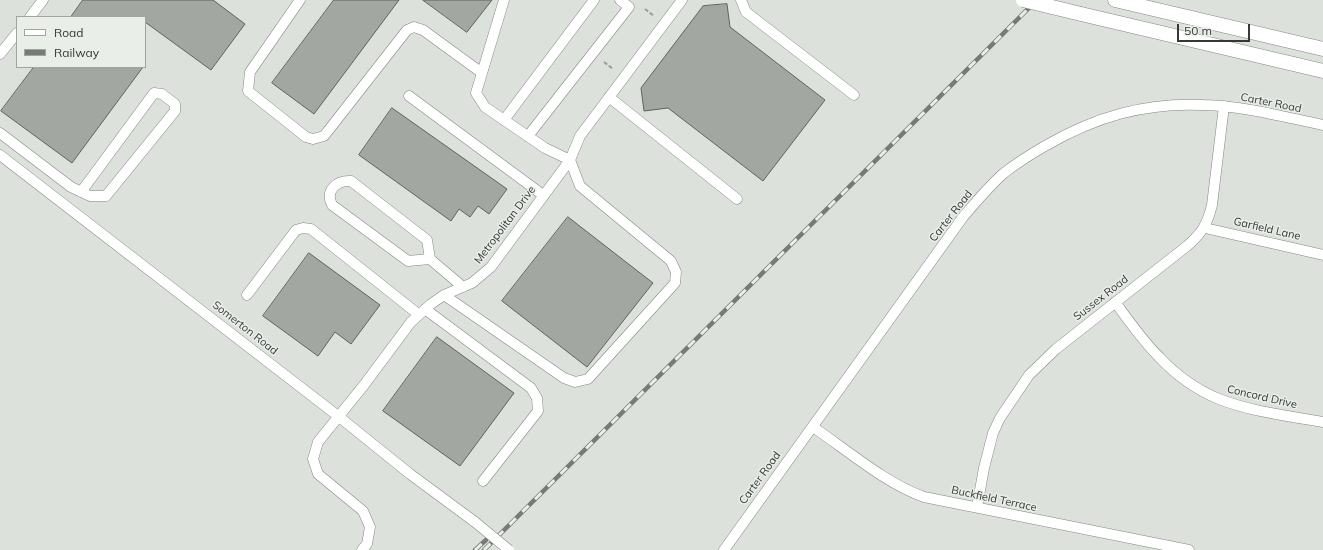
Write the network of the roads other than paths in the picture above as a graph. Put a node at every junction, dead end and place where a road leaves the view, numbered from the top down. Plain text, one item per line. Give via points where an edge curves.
1 (43, 0) edge
2 (300, 0) edge
3 (504, 0) edge
4 (594, 0) edge
5 (620, 0) edge
6 (682, 0) edge
7 (741, 0) edge
8 (1023, 0) edge
9 (1115, 0) edge
10 (632, 3) edge
11 (31, 16) edge
12 (16, 34) edge
13 (1323, 49) edge
14 (0, 54) edge
15 (1323, 71) edge
16 (482, 73) junction
17 (854, 95) dead end
18 (409, 96) dead end
19 (609, 96) junction
20 (1224, 106) junction
21 (504, 120) junction
22 (1323, 126) edge
23 (0, 133) edge
24 (528, 136) junction
25 (0, 155) edge
26 (570, 160) junction
27 (57, 176) junction
28 (46, 190) junction
29 (81, 192) junction
30 (543, 195) junction
31 (737, 199) dead end
32 (1204, 228) junction
33 (1323, 255) edge
34 (430, 259) junction
35 (463, 287) junction
36 (247, 295) dead end
37 (444, 295) junction
38 (1115, 302) junction
39 (422, 311) junction
40 (338, 416) junction
41 (1323, 422) edge
42 (813, 427) junction
43 (483, 481) dead end
44 (977, 507) junction
45 (362, 550) edge
46 (509, 550) edge
47 (724, 550) edge
48 (1189, 550) edge

1 - 11 street
2 - 16 street via 250,72 248,91 306,137 313,139 324,136 407,30 414,27 423,30
3 - 16 street
4 - 21 street
5 - 10 street
6 - 19 street, Metropolitan Drive
7 - 17 street via 746,12
8 - 15 highway, bridge
9 - 13 highway
10 - 24 street
12 - 14 street
16 - 21 street via 476,93 485,107
18 - 30 street
19 - 26 street, Metropolitan Drive via 580,136
19 - 31 street
20 - 22 street, Carter Road
20 - 32 street, Sussex Road via 1212,205
20 - 42 street, Carter Road via 1183,104 1126,111 1080,127 1015,165 993,184 963,218
21 - 24 street
23 - 27 street
24 - 26 street
25 - 28 street, Somerton Road
26 - 30 street, Metropolitan Drive
26 - 37 street via 580,186 671,260 676,272 675,283 588,379 575,382 564,378
27 - 28 street
27 - 29 street
28 - 40 street, Somerton Road
29 - 29 street via 90,196 106,196 175,111 175,104 162,94 154,94
30 - 35 street, Metropolitan Drive via 491,267
32 - 33 street, Garfield Lane
32 - 38 street, Sussex Road via 1187,246
34 - 34 street via 428,240 351,181 343,180 330,193 332,205 408,261
34 - 35 street
35 - 37 street, Metropolitan Drive
36 - 39 street via 296,230 304,228 311,229
37 - 39 street, Metropolitan Drive
38 - 41 street, Concord Drive via 1159,358 1197,388 1228,402 1257,410
38 - 44 street, Sussex Road via 1044,360 1016,393 993,433
39 - 40 street, Metropolitan Drive
39 - 43 street via 531,388 537,398 538,411
40 - 45 street, Metropolitan Drive via 318,442 313,459 318,474 363,511 370,527 367,544
40 - 46 street, Somerton Road, bridge
42 - 44 street, Buckfield Terrace via 914,493
42 - 47 street, Carter Road
44 - 48 street, Buckfield Terrace

